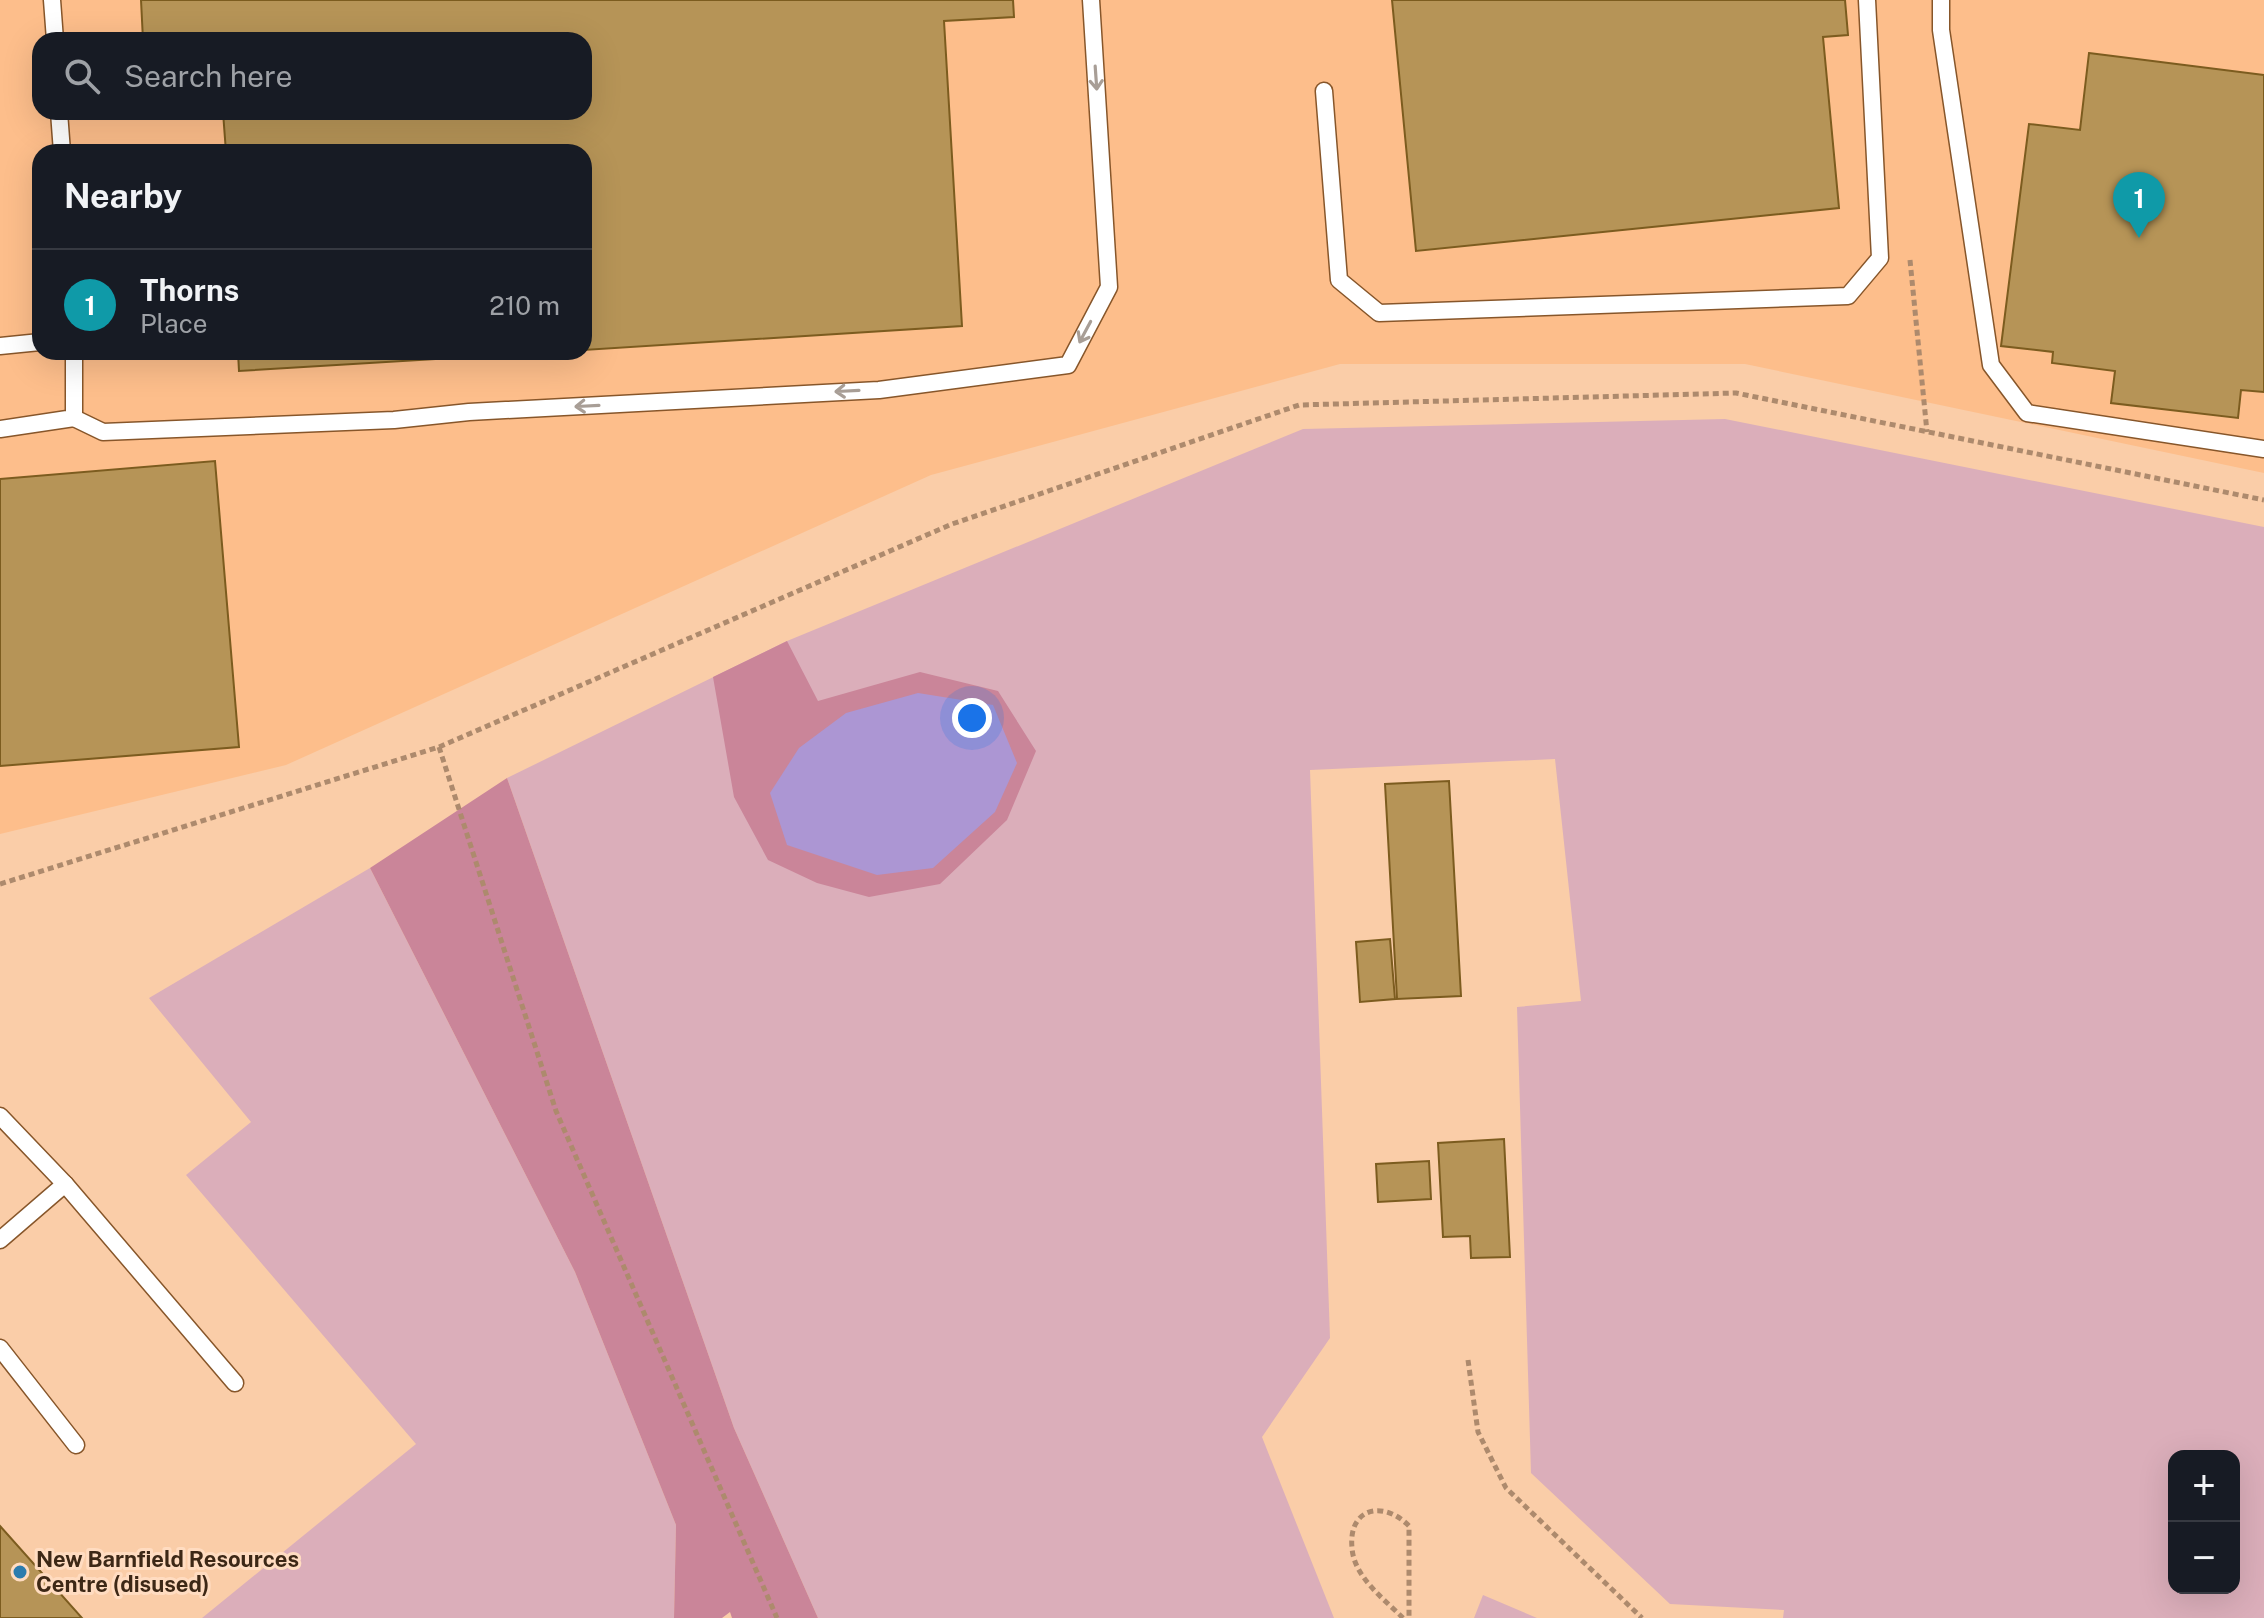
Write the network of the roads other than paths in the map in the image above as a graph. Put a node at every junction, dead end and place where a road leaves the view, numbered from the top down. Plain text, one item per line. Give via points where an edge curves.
1 (52, 0) edge
2 (1091, 0) edge
3 (1867, 0) edge
4 (1941, 0) edge
5 (54, 32) edge
6 (1324, 91) dead end
7 (60, 120) edge
8 (61, 144) edge
9 (32, 343) edge
10 (0, 346) edge
11 (74, 360) edge
12 (74, 418) junction
13 (0, 429) edge
14 (2264, 449) edge
15 (0, 1116) edge
16 (65, 1184) junction
17 (0, 1240) edge
18 (0, 1348) edge
19 (235, 1383) dead end
20 (76, 1445) dead end

1 - 5 lane
2 -> 12 lane via 1109,287 1068,365 879,390 394,420 103,432
3 - 6 lane via 1880,258 1848,296 1379,313 1339,280
4 - 14 lane via 1941,30 1991,365 2027,413
7 - 8 lane
9 - 10 lane
11 - 12 lane
12 - 13 lane
15 - 16 lane
16 - 17 lane
16 - 19 lane
18 - 20 lane

